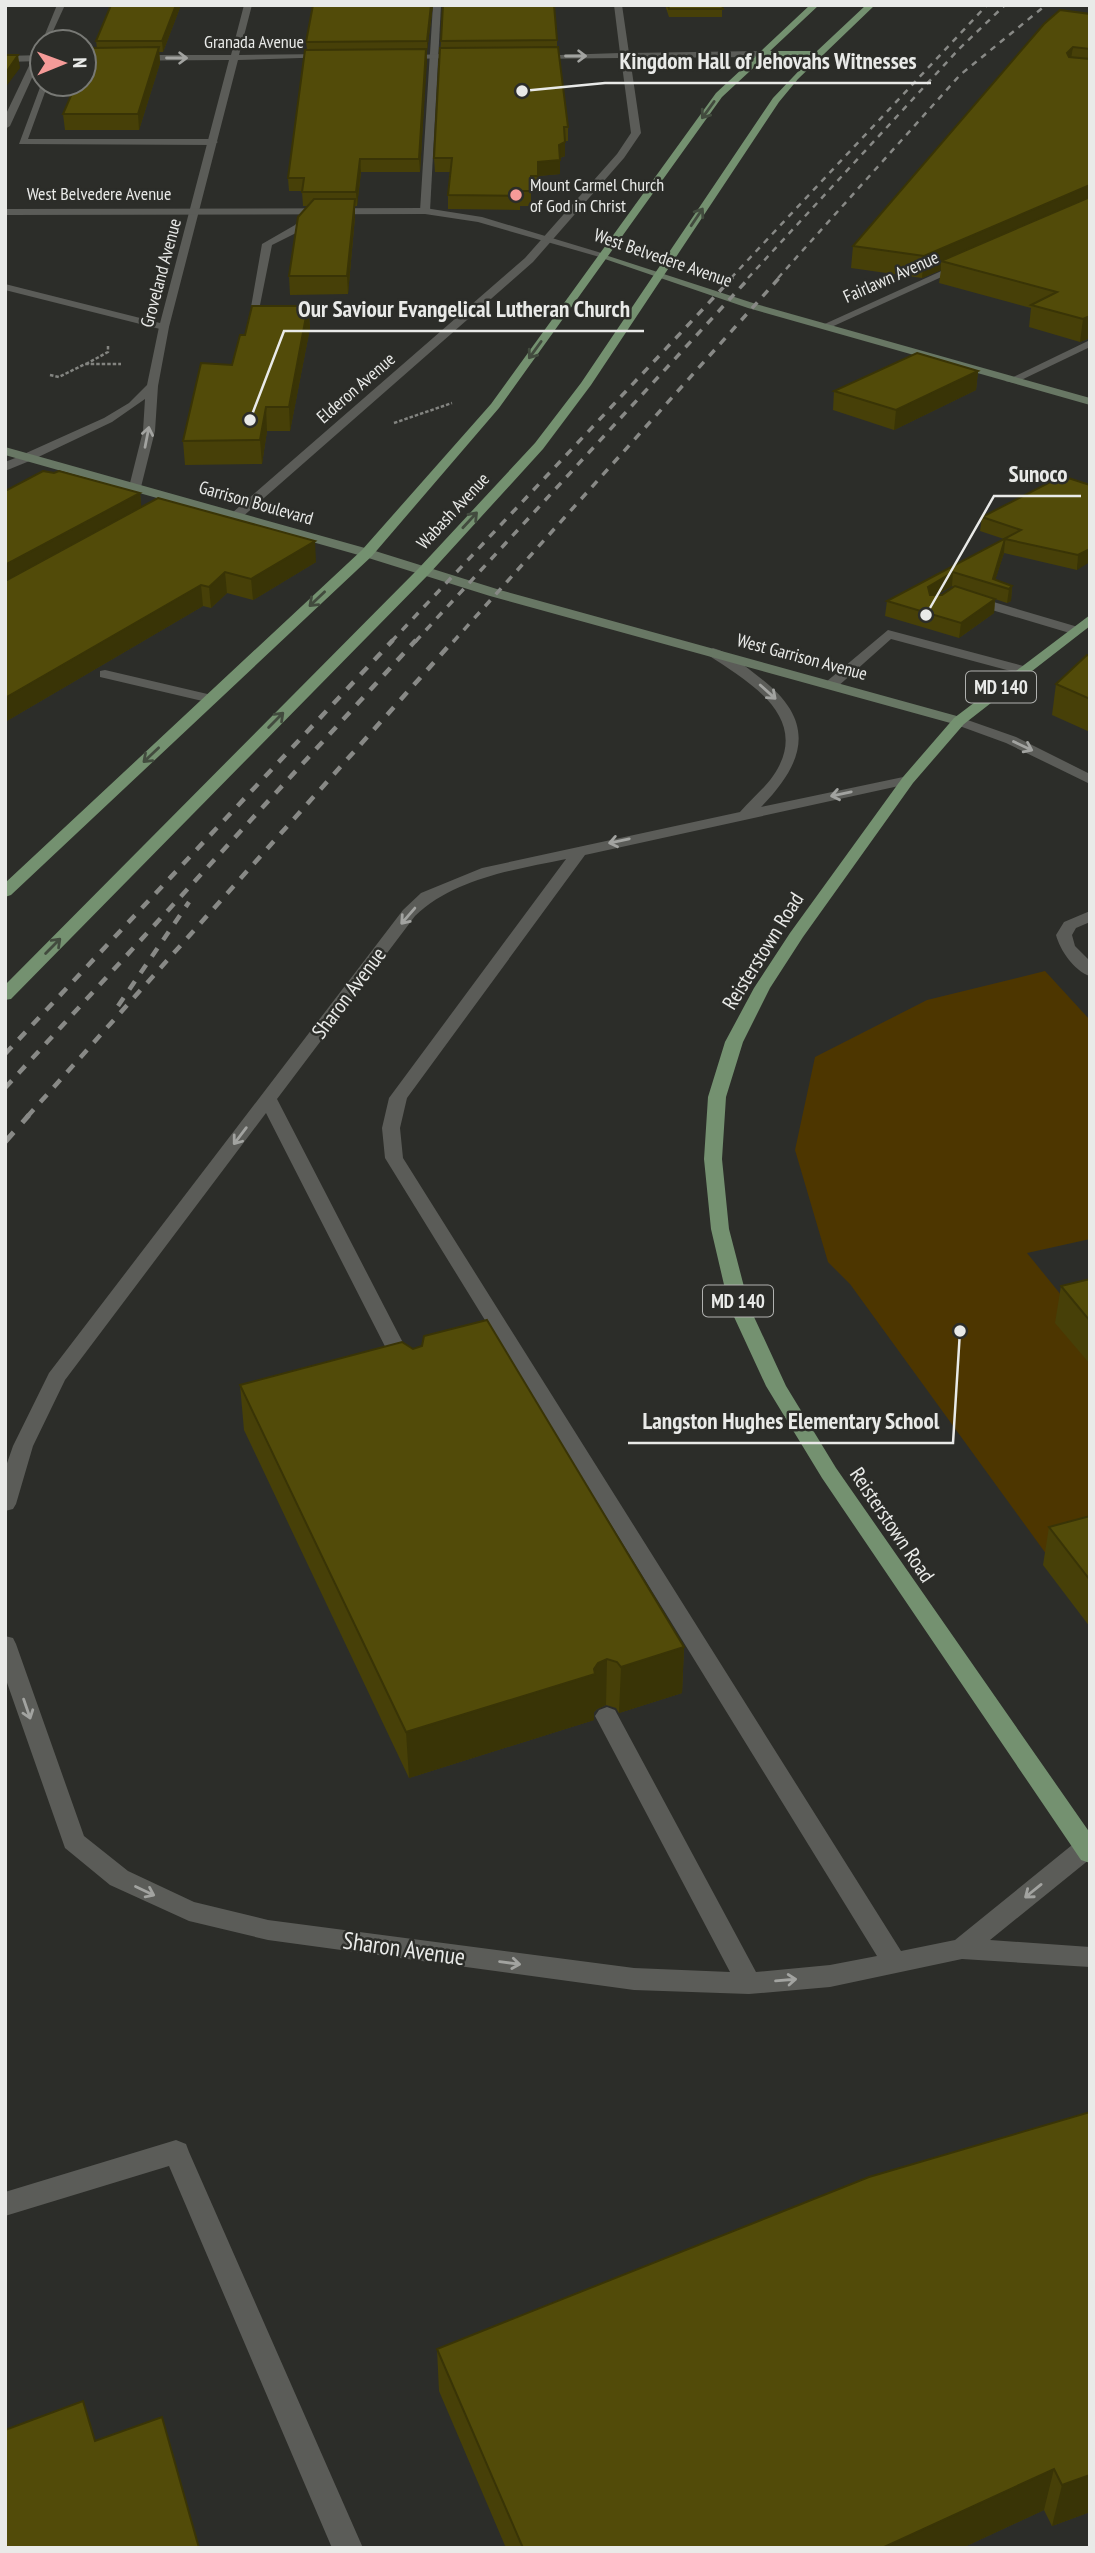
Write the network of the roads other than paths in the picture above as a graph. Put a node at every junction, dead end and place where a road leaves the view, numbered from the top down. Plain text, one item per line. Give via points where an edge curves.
1 (61, 5) edge
2 (248, 5) edge
3 (437, 5) edge
4 (618, 5) edge
5 (815, 5) edge
6 (871, 5) edge
7 (50, 28) edge
8 (759, 54) junction
9 (819, 54) junction
10 (624, 55) junction
11 (436, 56) junction
12 (476, 56) edge
13 (517, 56) edge
14 (341, 57) edge
15 (396, 57) edge
16 (28, 58) edge
17 (98, 58) edge
18 (234, 58) junction
19 (5, 59) edge
20 (28, 80) edge
21 (39, 98) edge
22 (5, 125) edge
23 (213, 142) junction
24 (311, 210) junction
25 (195, 211) junction
26 (425, 211) junction
27 (5, 212) edge
28 (548, 238) junction
29 (603, 255) junction
30 (975, 260) edge
31 (659, 274) junction
32 (5, 287) edge
33 (255, 305) edge
34 (164, 327) junction
35 (823, 327) junction
36 (1090, 343) edge
37 (1011, 382) junction
38 (152, 386) junction
39 (1090, 402) edge
40 (5, 451) edge
41 (27, 457) junction
42 (5, 467) edge
43 (135, 487) junction
44 (180, 500) junction
45 (157, 513) edge
46 (236, 516) junction
47 (367, 553) junction
48 (424, 571) junction
49 (495, 593) joint
50 (951, 593) edge
51 (1090, 619) edge
52 (906, 622) edge
53 (1073, 631) junction
54 (888, 634) junction
55 (713, 652) junction
56 (1022, 670) junction
57 (104, 674) dead end
58 (831, 684) junction
59 (211, 699) junction
60 (959, 722) junction
61 (908, 780) junction
62 (1090, 780) edge
63 (747, 813) junction
64 (581, 849) junction
65 (5, 892) edge
66 (1090, 916) edge
67 (1066, 947) junction
68 (1090, 961) edge
69 (1090, 971) edge
70 (5, 995) edge
71 (268, 1099) junction
72 (414, 1384) edge
73 (5, 1504) edge
74 (5, 1644) edge
75 (607, 1716) dead end
76 (1088, 1851) edge
77 (962, 1949) junction
78 (1090, 1957) edge
79 (895, 1964) junction
80 (749, 1983) junction
81 (5, 2204) edge
82 (348, 2548) edge

1 - 7 street
2 - 18 street, Groveland Avenue
3 - 11 street
4 - 10 street, Elderon Avenue
5 - 8 main road, Wabash Avenue
6 - 9 main road, Wabash Avenue
8 - 9 main road
8 - 10 street
8 -> 29 main road, Wabash Avenue via 719,94
31 -> 9 main road, Wabash Avenue via 776,100
13 -> 10 street
10 - 28 street, Elderon Avenue via 636,133
11 - 12 street
11 - 15 street
11 - 26 street
14 - 18 street, Granada Avenue
16 - 19 street
17 -> 18 street, Granada Avenue
18 - 23 street, Groveland Avenue
20 - 22 lane
21 - 23 street via 22,142
23 - 25 street, Groveland Avenue
24 - 25 street, West Belvedere Avenue
24 - 26 street, West Belvedere Avenue
24 - 33 street via 303,225 267,244
25 - 27 street, West Belvedere Avenue
25 - 34 street, Groveland Avenue
26 - 28 street, West Belvedere Avenue via 479,219
28 - 29 street, West Belvedere Avenue
28 - 46 street, Elderon Avenue via 529,260
29 - 31 main road, West Belvedere Avenue
29 -> 47 main road, Wabash Avenue via 471,437
30 - 35 street, Fairlawn Avenue
31 - 35 main road, West Belvedere Avenue
48 -> 31 main road, Wabash Avenue via 564,415
32 - 34 street
34 - 38 street, Groveland Avenue
35 - 37 main road, West Belvedere Avenue
36 - 37 street
37 - 39 main road, West Belvedere Avenue
38 - 41 street via 134,405
43 -> 38 street, Groveland Avenue via 149,430
40 - 41 main road, Garrison Boulevard
41 - 42 street
41 - 43 main road, Garrison Boulevard
43 - 44 main road, Garrison Boulevard
44 - 45 street
44 - 46 main road, Garrison Boulevard
46 - 47 main road, Garrison Boulevard
47 - 48 main road, Garrison Boulevard
47 -> 59 main road, Wabash Avenue
48 - 49 main road, Garrison Boulevard
70 -> 48 main road, Wabash Avenue
49 - 55 main road, West Garrison Avenue
50 - 53 street
51 - 53 main road, Reisterstown Road / MD 140
52 - 54 street
53 - 56 main road, Reisterstown Road / MD 140
54 - 56 street
54 - 58 street
55 - 58 main road, West Garrison Avenue
55 -> 63 street via 766,688 784,708 793,729 791,754 782,773
56 - 60 main road, Reisterstown Road / MD 140
57 - 59 lane
58 - 60 main road, West Garrison Avenue
59 -> 65 main road, Wabash Avenue
60 - 61 main road, Reisterstown Road / MD 140
60 -> 62 street, West Garrison Avenue via 1011,740
61 -> 63 street, Sharon Avenue
61 - 76 main road, Reisterstown Road / MD 140 via 775,967 734,1042 716,1110 713,1159 720,1229 739,1306 776,1386 829,1473
63 -> 64 street, Sharon Avenue
64 -> 71 street, Sharon Avenue via 488,871 427,896 409,913
64 - 79 street via 398,1098 389,1134 394,1158
66 - 67 street via 1070,925 1064,935
67 - 68 lane
67 - 69 street
71 - 72 street
71 -> 73 street, Sharon Avenue via 56,1378 23,1446
74 -> 80 street, Sharon Avenue via 74,1841 118,1878 189,1911 268,1930 634,1979
75 - 80 street
76 -> 77 street, Sharon Avenue
77 - 78 street, Sharon Avenue
77 - 79 street, Sharon Avenue
80 -> 79 street, Sharon Avenue via 830,1976
81 - 82 street via 176,2152

